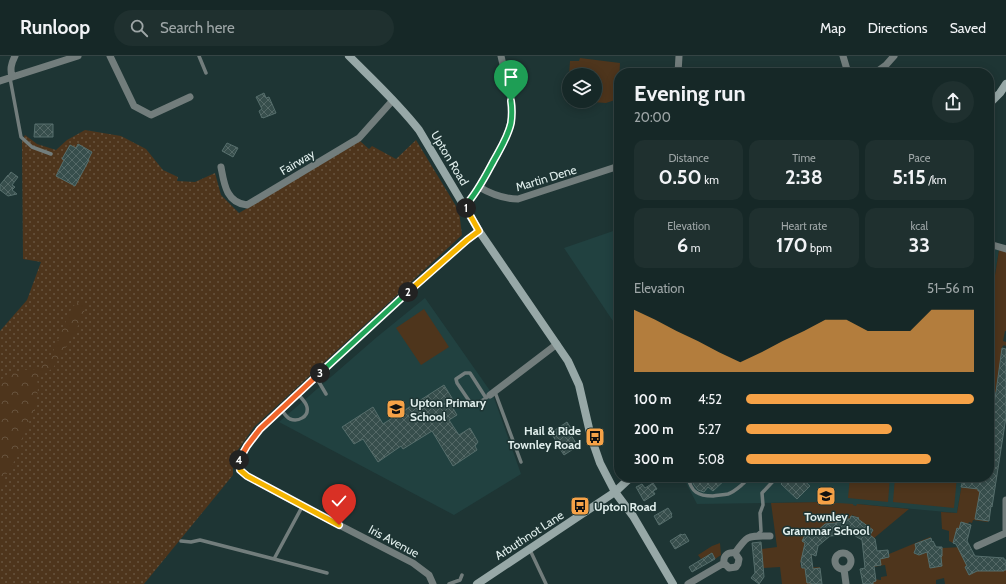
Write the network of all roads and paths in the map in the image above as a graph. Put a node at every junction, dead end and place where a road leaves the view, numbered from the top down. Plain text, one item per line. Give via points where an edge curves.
1 (15, 56) edge
2 (78, 56) edge
3 (110, 56) edge
4 (199, 56) edge
5 (349, 56) edge
6 (501, 56) edge
7 (679, 56) edge
8 (843, 56) edge
9 (894, 56) edge
10 (678, 68) edge
11 (847, 68) edge
12 (882, 68) edge
13 (206, 73) dead end
14 (11, 78) junction
15 (0, 81) edge
16 (1006, 84) edge
17 (190, 97) dead end
18 (994, 99) edge
19 (393, 100) junction
20 (51, 154) dead end
21 (221, 167) dead end
22 (614, 168) edge
23 (479, 187) junction
24 (465, 206) junction
25 (479, 231) junction
26 (994, 245) edge
27 (1006, 249) edge
28 (557, 344) junction
29 (316, 377) junction
30 (298, 394) junction
31 (326, 394) dead end
32 (490, 394) junction
33 (281, 409) junction
34 (521, 462) dead end
35 (626, 482) edge
36 (690, 482) edge
37 (772, 482) edge
38 (744, 483) dead end
39 (615, 492) junction
40 (1006, 500) edge
41 (302, 506) junction
42 (1006, 533) edge
43 (756, 536) junction
44 (770, 536) dead end
45 (181, 541) dead end
46 (977, 546) dead end
47 (529, 549) junction
48 (735, 553) junction
49 (274, 558) junction
50 (724, 563) junction
51 (844, 569) dead end
52 (327, 573) dead end
53 (462, 575) dead end
54 (433, 584) edge
55 (449, 584) edge
56 (476, 584) edge
57 (546, 584) edge
58 (673, 584) edge
59 (688, 584) edge
60 (846, 584) edge

1 - 14 street via 10,67
2 - 14 street
3 - 17 street via 134,106 150,115
4 - 13 lane
5 - 19 street, Upton Road
6 - 23 street via 511,101 511,123 504,142
7 - 10 street
8 - 11 street
9 - 12 street
14 - 15 street
14 - 20 lane via 21,137 32,147
16 - 18 street
19 - 21 street, Fairway via 359,138 247,205 240,205 230,197
19 - 24 street, Upton Road via 419,130
22 - 23 street, Martin Dene via 518,199 490,193
23 - 24 street
24 - 25 street, Upton Road
25 - 28 street, Upton Road
25 - 29 street, Iris Avenue via 414,286
26 - 27 street
28 - 32 street
28 - 39 street, Upton Road via 579,385 591,437 600,463
29 - 30 street, Iris Avenue
29 - 31 lane
30 - 33 street, Iris Avenue
30 - 33 lane via 307,407 304,417 291,419
32 - 32 lane via 472,405 456,379 470,373
32 - 34 lane
33 - 41 street, Iris Avenue via 247,446 239,461 240,470
35 - 39 street, Arbuthnot Lane
36 - 38 lane via 698,494 703,496 728,494
37 - 43 lane via 762,493 761,531
39 - 47 street, Arbuthnot Lane
39 - 58 street, Upton Road via 633,516
40 - 42 street
41 - 49 lane
41 - 54 street, Iris Avenue via 413,563 429,575
42 - 46 street
43 - 44 street
43 - 48 street via 743,541
45 - 49 lane via 200,540
47 - 56 street, Arbuthnot Lane
47 - 57 lane
48 - 50 street via 725,555
48 - 50 street via 739,559 736,567 729,568
49 - 52 lane
50 - 59 street
51 - 60 street
53 - 55 lane via 460,580

